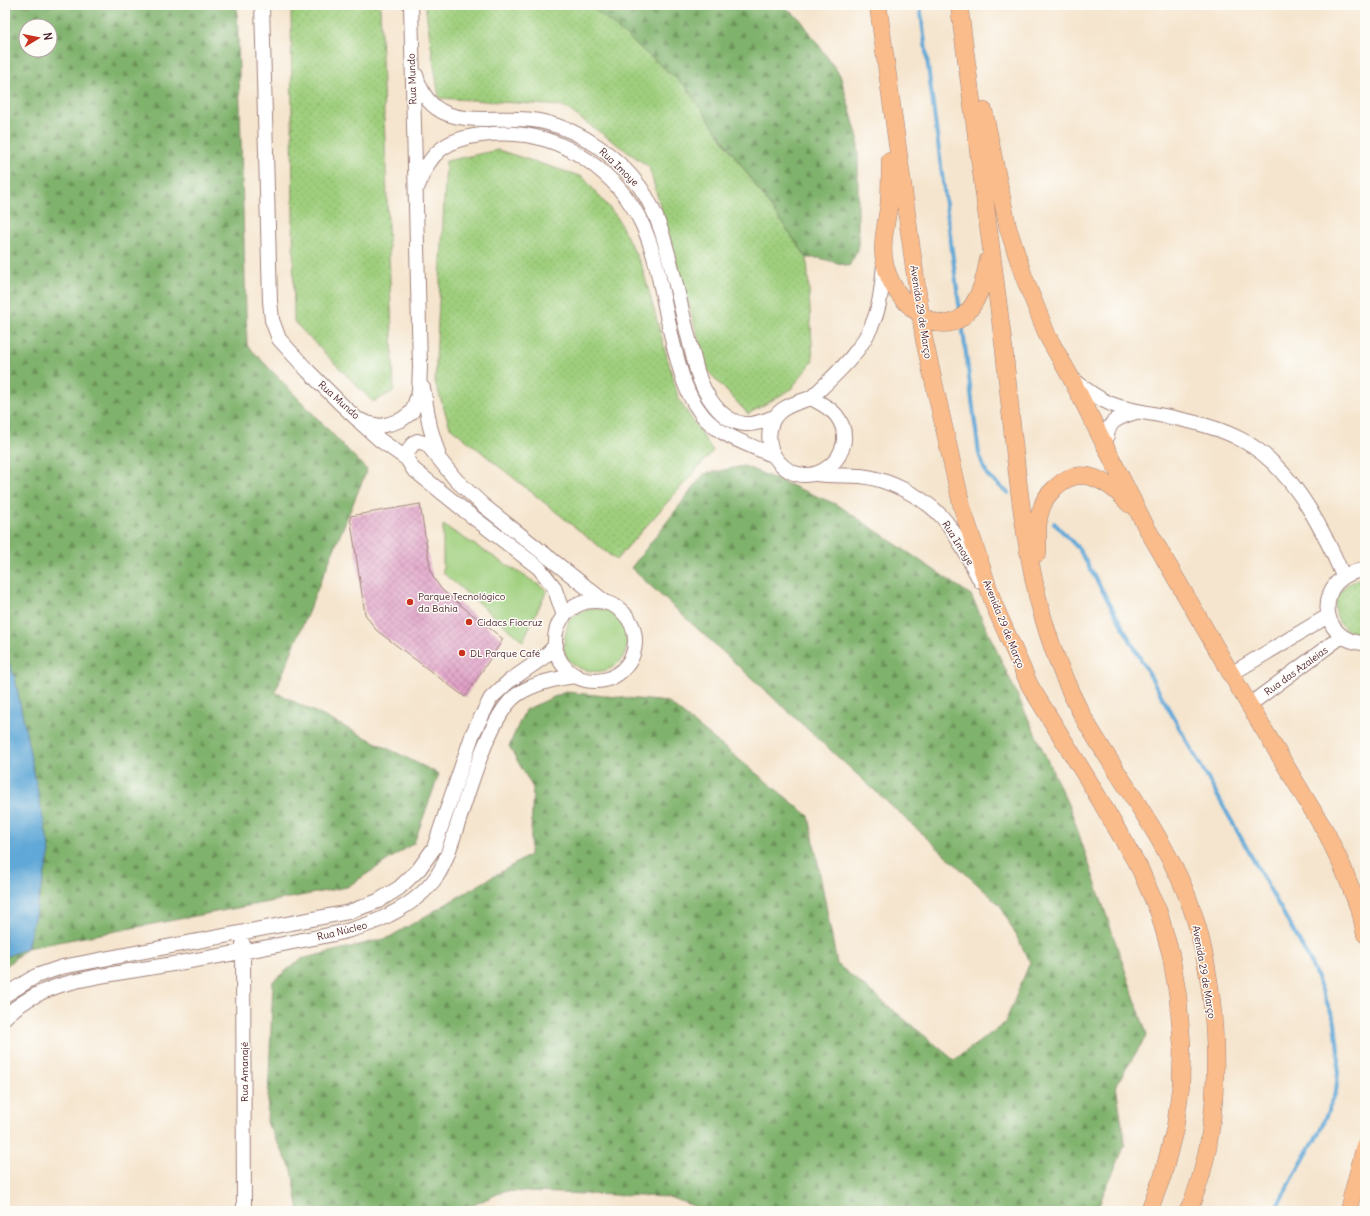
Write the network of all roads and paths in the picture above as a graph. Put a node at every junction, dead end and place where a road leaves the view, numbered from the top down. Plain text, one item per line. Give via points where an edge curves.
1 (262, 5) edge
2 (411, 5) edge
3 (878, 5) edge
4 (959, 5) edge
5 (962, 5) edge
6 (411, 58) junction
7 (885, 62) junction
8 (416, 192) junction
9 (991, 241) junction
10 (884, 263) junction
11 (925, 318) junction
12 (420, 366) junction
13 (1070, 376) junction
14 (811, 398) junction
15 (1136, 412) junction
16 (775, 417) junction
17 (357, 419) junction
18 (1106, 446) junction
19 (774, 456) junction
20 (407, 459) junction
21 (440, 460) junction
22 (816, 474) junction
23 (1145, 525) junction
24 (1365, 570) edge
25 (1343, 576) junction
26 (1038, 597) junction
27 (606, 602) junction
28 (994, 605) junction
29 (564, 616) junction
30 (1328, 616) junction
31 (1342, 636) junction
32 (1365, 643) edge
33 (556, 645) junction
34 (1231, 674) junction
35 (577, 676) junction
36 (1249, 705) junction
37 (243, 934) junction
38 (1365, 934) edge
39 (243, 952) junction
40 (5, 995) edge
41 (5, 1017) edge
42 (1365, 1146) edge
43 (244, 1211) edge
44 (1149, 1211) edge
45 (1188, 1211) edge
46 (1348, 1211) edge

1 - 17 street, Rua Mundo via 272,320 279,339
2 - 6 street, Rua Mundo
3 - 7 main road, Avenida 29 de Março
4 - 9 main road, Avenida 29 de Março
5 - 13 main road via 1008,228 1048,337
6 - 8 street, Rua Mundo
6 - 16 street, Rua Imoye via 422,92 437,110 453,118 530,119 545,122 586,138 622,167 640,187 655,214 666,245 701,385 707,396 720,411 744,424 754,424
7 - 10 main road via 890,176
7 - 11 main road, Avenida 29 de Março
8 - 12 street, Rua Mundo
8 - 19 street, Rua Imoye via 427,165 436,153 458,139 472,136 498,132 542,138 576,152 592,163 621,189 648,235 684,383 698,411 713,427
9 - 11 main road via 985,277 975,304 968,313 953,322 943,324
9 - 26 main road, Avenida 29 de Março via 1023,517
10 - 11 main road via 891,284 898,295
10 - 14 street via 875,319 862,343 846,364
11 - 28 main road, Avenida 29 de Março via 924,339 962,507
12 - 17 street, Rua Mundo via 418,392 412,412 401,420 380,426
12 - 21 street via 428,421
13 - 15 street via 1104,402
13 - 18 main road
14 - 16 street via 793,402
14 - 22 street via 827,406 836,415 842,426 844,438 842,450 836,461
15 - 18 street via 1114,420 1108,430
15 - 25 street via 1207,426 1242,439 1266,456 1286,476 1316,520
16 - 19 street via 769,436
17 - 20 street via 380,440
18 - 23 main road
19 - 22 street via 791,472 803,475
20 - 21 street via 408,449 417,441 427,444
20 - 29 street via 413,469 425,479 539,568 554,587
21 - 27 street via 456,480 484,506
22 - 28 street, Rua Imoye via 887,482 916,496 941,516 959,541
23 - 26 main road via 1119,492 1098,478 1074,477 1062,481 1048,495 1041,507 1038,525
23 - 34 main road
24 - 25 street
25 - 30 street via 1335,583 1330,593 1327,603
26 - 45 main road, Avenida 29 de Março via 1058,664 1072,695 1161,842 1179,877 1199,934 1213,1015 1215,1088 1212,1121 1204,1160
27 - 29 street via 583,603 572,608
27 - 35 street via 616,607 631,623 634,646 631,659 623,669 604,680 594,681
28 - 44 main road, Avenida 29 de Março via 1030,686 1095,790 1140,869 1159,913 1171,955 1182,1044 1181,1084 1175,1128 1163,1175
29 - 33 street via 558,626
30 - 31 street via 1333,627
30 - 34 street
31 - 32 street via 1352,642
31 - 36 street, Rua das Azaleias
33 - 35 street via 558,656
33 - 37 street, Rua Núcleo via 544,658 508,682 491,698 473,733 434,848 419,869 399,888 378,902 349,912
34 - 36 main road
35 - 39 street, Rua Núcleo via 551,680 532,687 517,695 506,706 485,745 447,857 427,888 389,915 360,928
36 - 38 main road via 1327,834 1361,914
37 - 39 street, Rua Amanajé
37 - 40 street, Rua Núcleo via 62,967 36,976
39 - 41 street, Rua Núcleo via 51,987 17,1005
39 - 43 street, Rua Amanajé
42 - 46 main road

